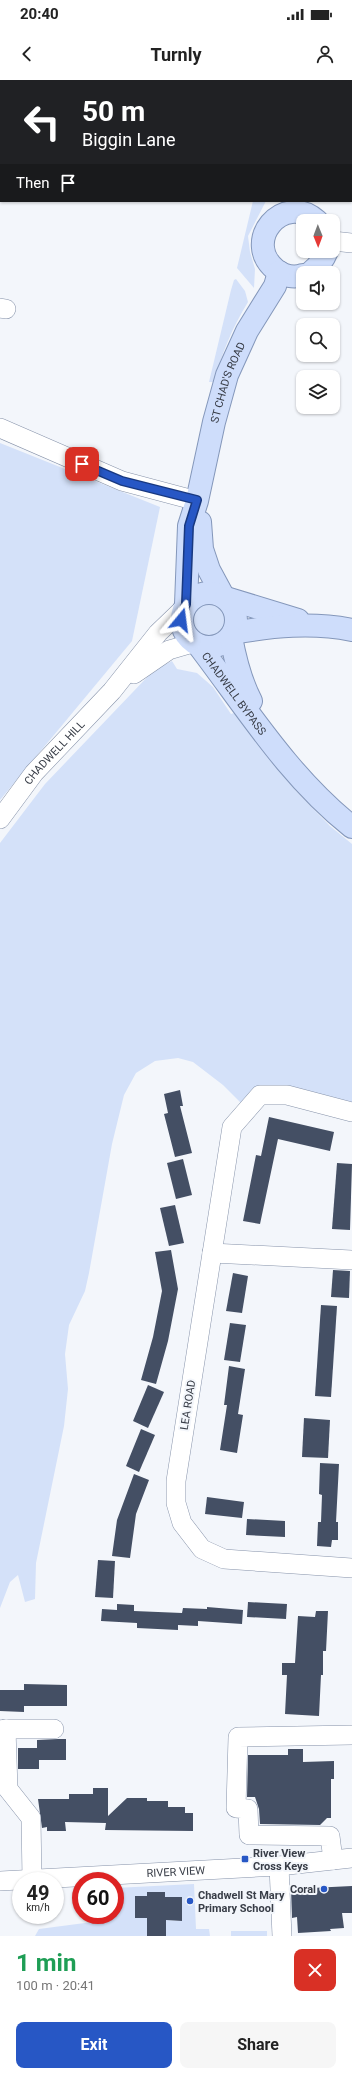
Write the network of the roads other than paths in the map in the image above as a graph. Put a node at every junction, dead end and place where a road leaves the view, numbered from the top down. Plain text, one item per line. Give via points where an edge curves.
1 (287, 207) edge
2 (306, 214) edge
3 (340, 241) edge
4 (352, 243) edge
5 (324, 258) edge
6 (319, 266) edge
7 (279, 272) junction
8 (296, 275) edge
9 (0, 428) edge
10 (197, 500) junction
11 (224, 597) junction
12 (185, 607) junction
13 (314, 625) junction
14 (352, 630) edge
15 (232, 635) junction
16 (196, 644) junction
17 (112, 691) junction
18 (269, 740) junction
19 (0, 818) edge
20 (352, 827) edge
21 (352, 1112) edge
22 (212, 1253) junction
23 (352, 1260) edge
24 (352, 1568) edge
25 (3, 1729) edge
26 (54, 1729) dead end
27 (352, 1735) edge
28 (283, 1835) junction
29 (352, 1858) edge
30 (333, 1860) junction
31 (284, 1866) junction
32 (32, 1872) edge
33 (64, 1877) edge
34 (12, 1880) edge
35 (0, 1881) edge
36 (282, 1936) edge

1 - 2 main road
1 - 7 main road via 268,226 262,246 270,266
3 - 4 street
5 - 6 main road
7 - 8 main road via 288,276
7 - 10 main road, ST CHAD'S ROAD via 275,286 247,331 227,375
9 - 10 street via 122,481
10 - 11 main road, ST CHAD'S ROAD via 202,549 209,570
10 - 12 main road, ST CHAD'S ROAD via 189,526
11 - 12 main road via 215,593 204,593 195,596
11 - 13 main road
11 - 15 main road via 230,602 236,614 236,627
12 - 16 main road via 182,626 188,638
12 - 17 street, CHADWELL HILL via 158,633
13 - 14 main road
13 - 15 main road via 268,627
15 - 16 main road via 223,644 215,647
15 - 18 main road, CHADWELL BYPASS via 234,658 244,687
16 - 17 street, CHADWELL HILL via 169,650
16 - 18 main road, CHADWELL BYPASS
17 - 19 street, CHADWELL HILL via 34,773
18 - 20 main road, CHADWELL BYPASS via 307,787
21 - 22 street, LEA ROAD via 287,1095 260,1095 232,1127
22 - 23 street
22 - 24 street, LEA ROAD via 176,1481 176,1503 182,1523 202,1549 224,1559
25 - 26 street
25 - 32 street via 8,1789 31,1818
27 - 28 street via 238,1737 236,1808 248,1809 249,1835
28 - 30 street via 330,1836
28 - 31 street
29 - 30 street, RIVER VIEW
30 - 31 street, RIVER VIEW
31 - 33 street, RIVER VIEW
31 - 36 street
34 - 35 street, RIVER VIEW

